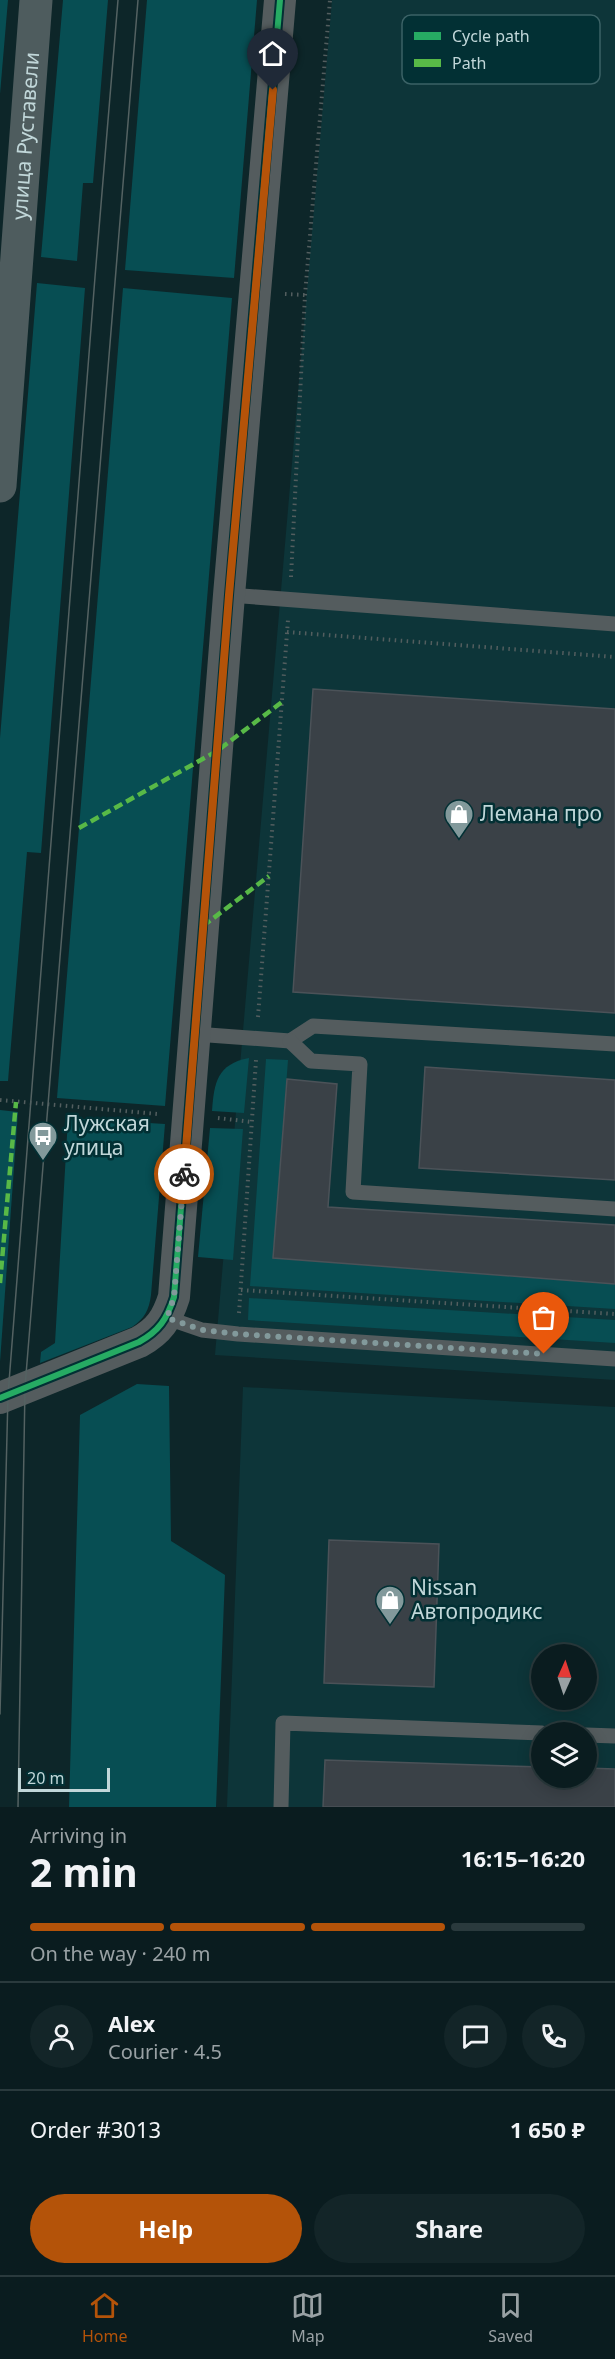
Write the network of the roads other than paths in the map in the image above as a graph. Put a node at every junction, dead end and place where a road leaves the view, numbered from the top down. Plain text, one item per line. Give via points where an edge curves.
1 (36, 0) edge
2 (280, 0) edge
3 (0, 486) edge
4 (229, 595) junction
5 (615, 624) edge
6 (195, 1034) junction
7 (290, 1041) junction
8 (615, 1044) edge
9 (615, 1209) edge
10 (167, 1318) junction
11 (615, 1359) edge
12 (0, 1398) edge
13 (531, 1733) edge
14 (597, 1735) edge
15 (615, 1736) edge
16 (281, 1807) edge

1 - 3 main road, улица Руставели
2 - 4 street
4 - 5 lane
4 - 6 street
6 - 7 lane
6 - 10 street via 174,1297
7 - 8 lane via 313,1026
7 - 9 lane via 311,1061 360,1064 353,1192
10 - 11 lane via 202,1330 238,1334
10 - 12 street via 154,1334 139,1342
13 - 16 lane via 283,1724
14 - 15 lane

